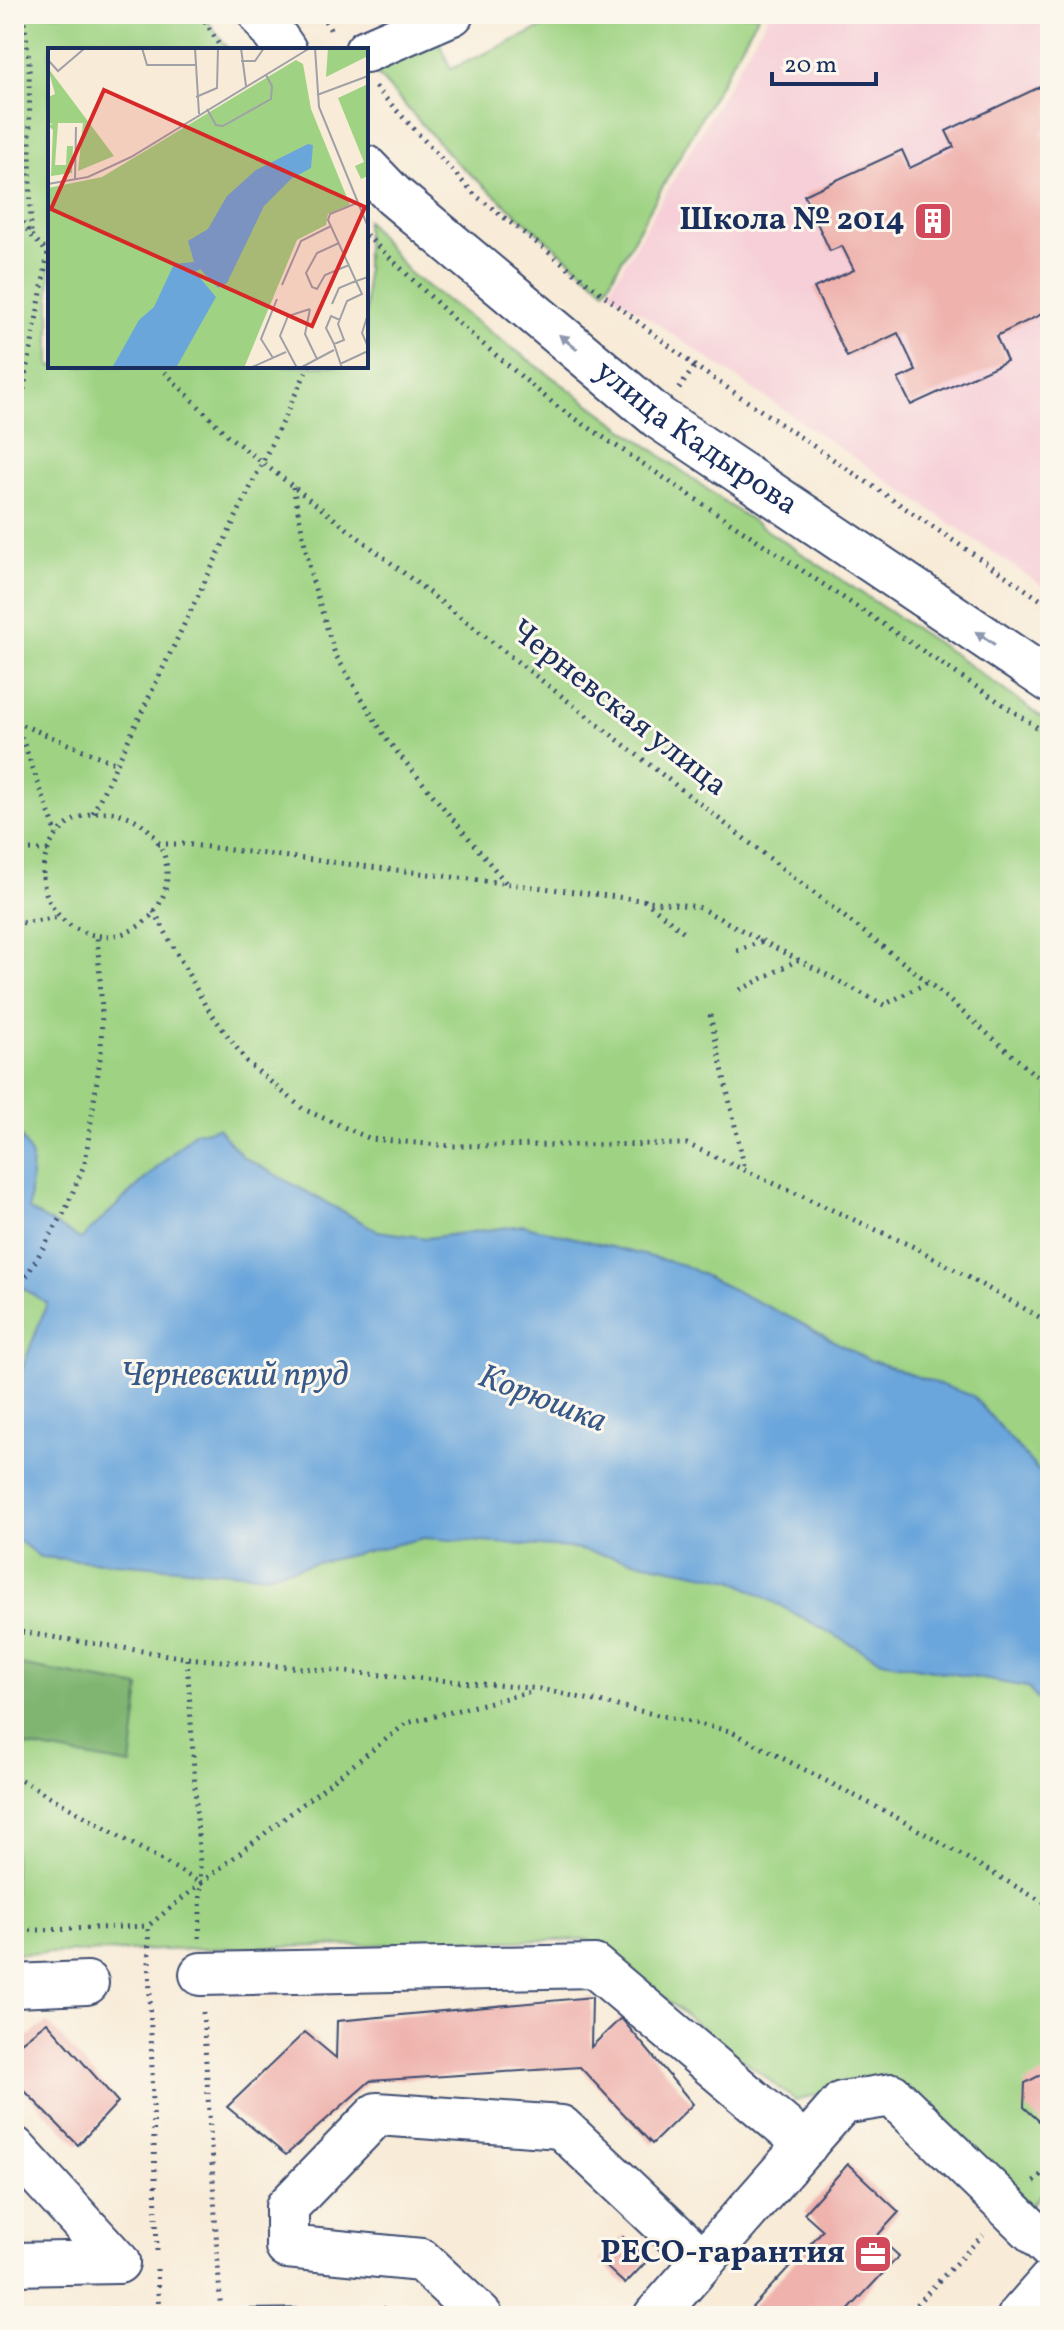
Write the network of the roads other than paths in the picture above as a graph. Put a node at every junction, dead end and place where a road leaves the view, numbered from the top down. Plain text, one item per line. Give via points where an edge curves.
1 (260, 14) edge
2 (452, 14) edge
3 (284, 48) edge
4 (368, 50) edge
5 (368, 169) edge
6 (1050, 681) edge
7 (201, 1974) road end
8 (87, 1983) dead end
9 (14, 1986) edge
10 (806, 2145) junction
11 (14, 2148) edge
12 (1050, 2248) edge
13 (703, 2261) junction
14 (14, 2264) edge
15 (1050, 2281) edge
16 (481, 2316) edge
17 (655, 2316) edge
18 (1019, 2316) edge

1 - 3 street
2 - 4 street
6 -> 5 street, улица Кадырова via 659,418
7 - 10 street via 594,1966
8 - 9 street
10 - 12 street via 842,2103 892,2095
10 - 13 street
11 - 14 street via 118,2262
13 - 16 street via 561,2127 377,2114 287,2207 287,2247 421,2260
13 - 17 street
15 - 18 street

